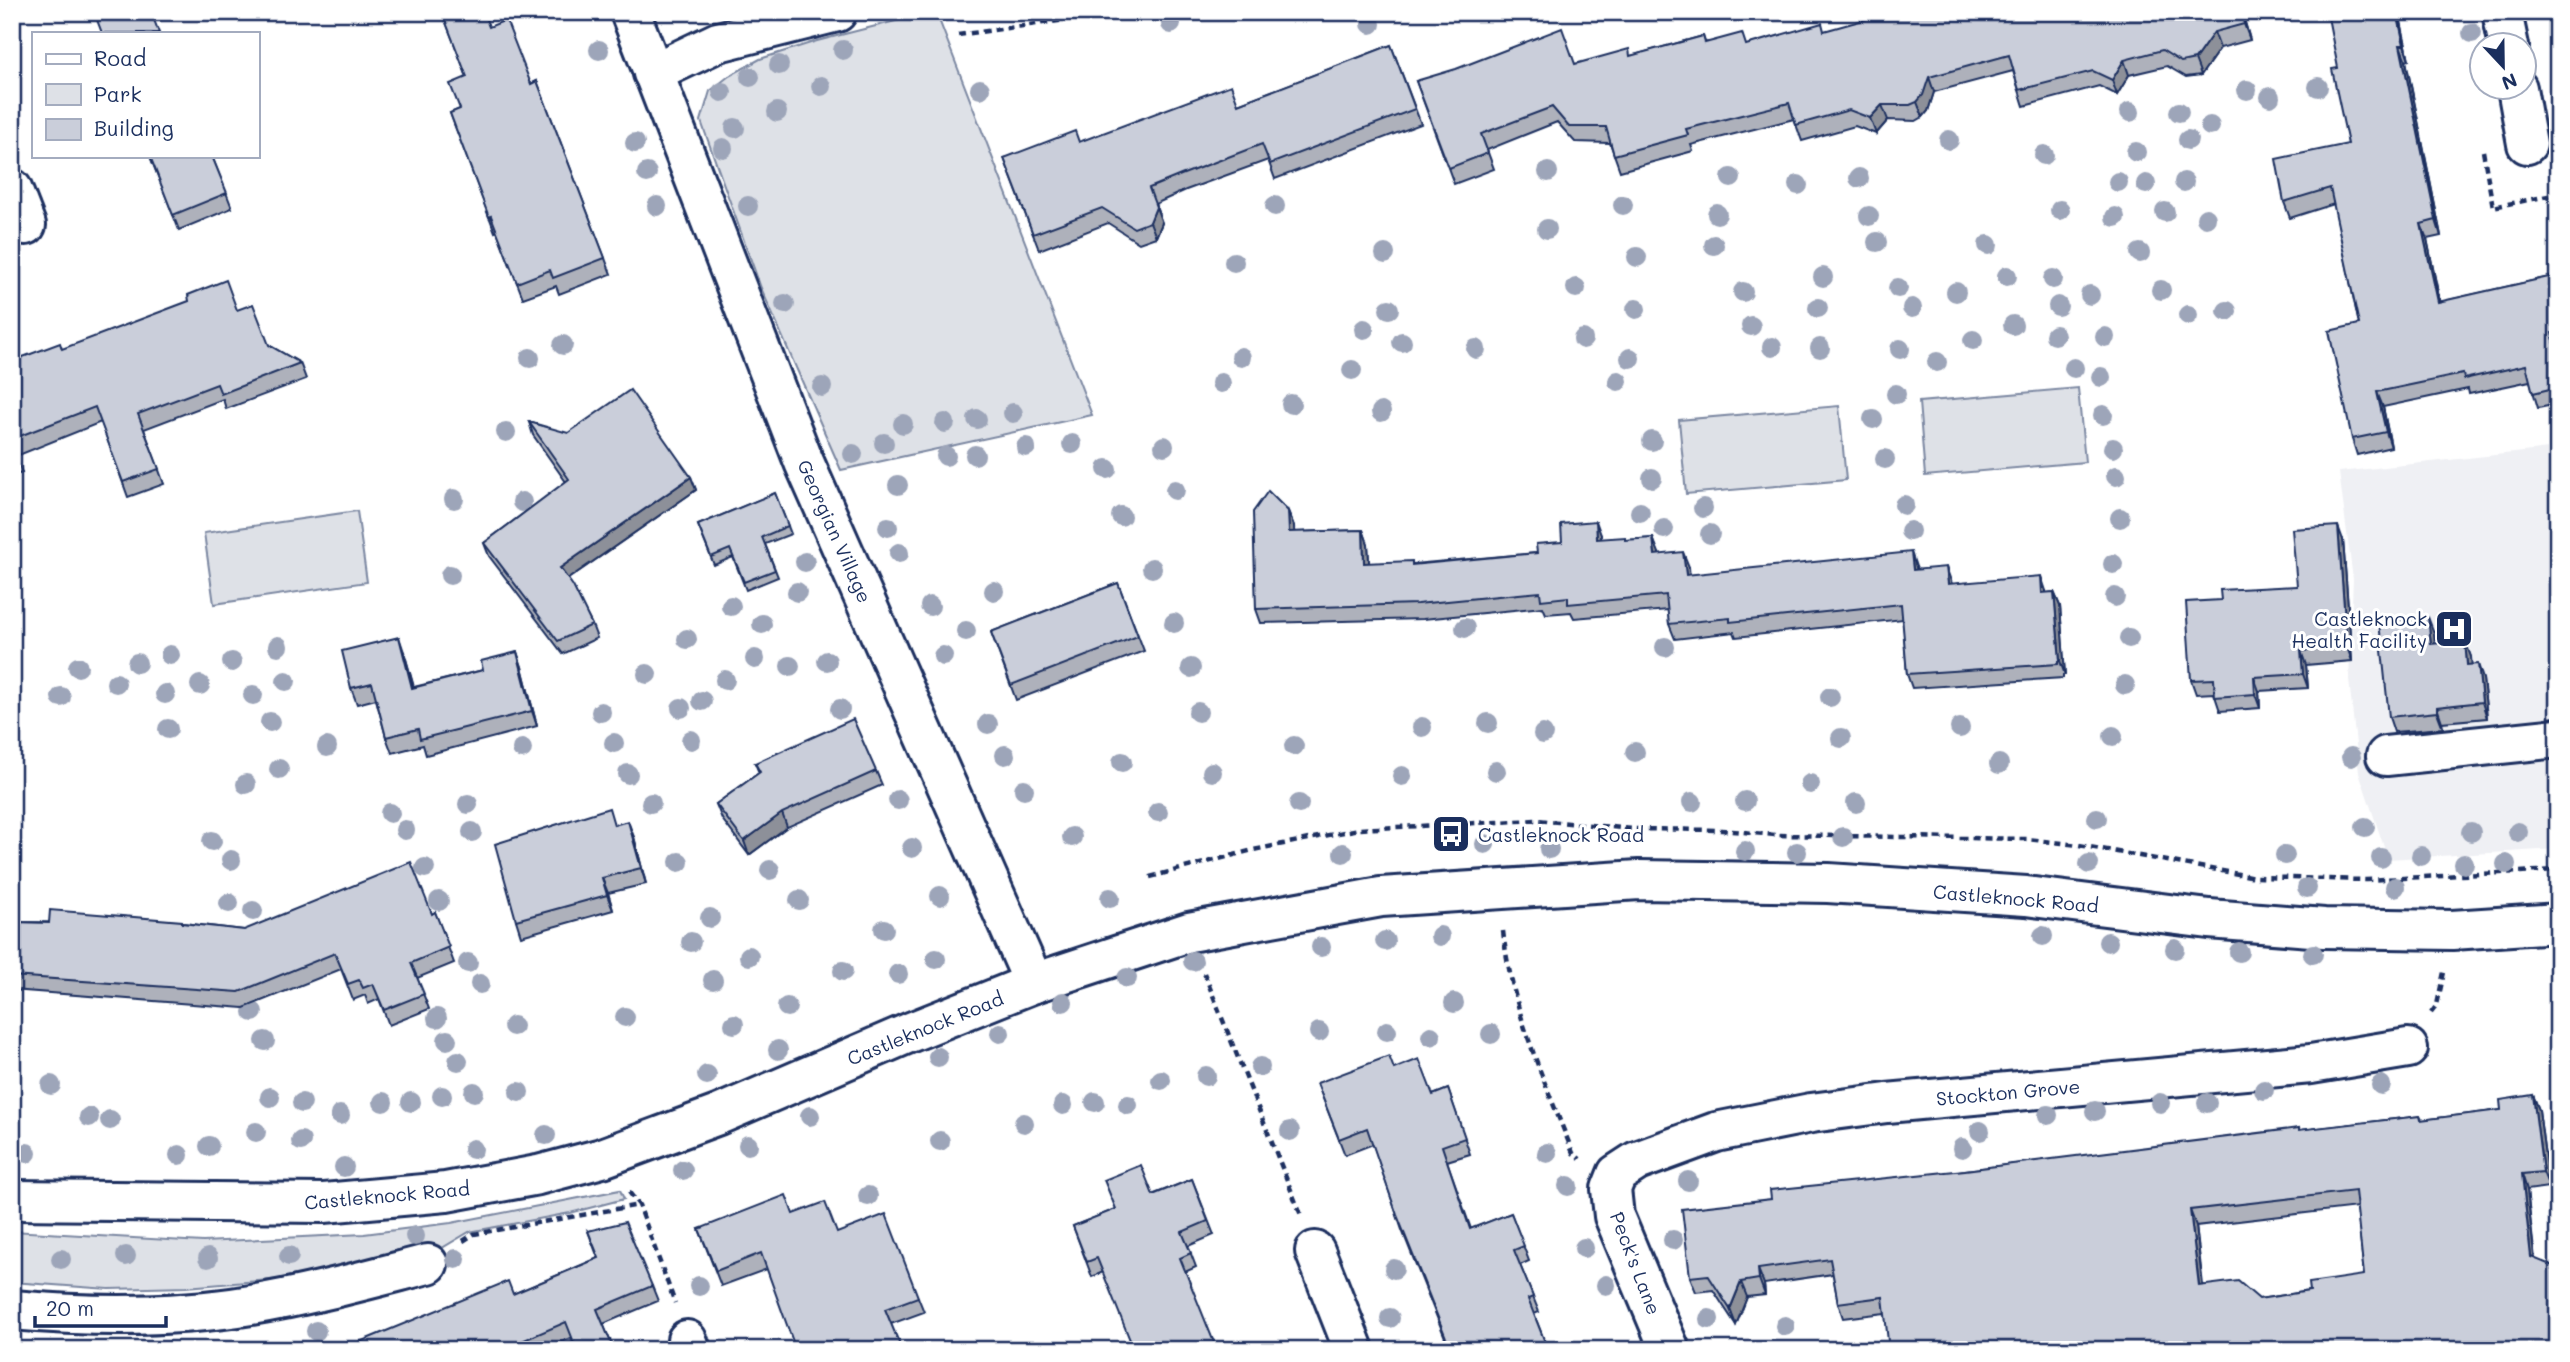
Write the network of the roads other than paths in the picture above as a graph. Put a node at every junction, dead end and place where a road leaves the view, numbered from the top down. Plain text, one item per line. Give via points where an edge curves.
1 (630, 12) edge
2 (838, 12) edge
3 (2502, 12) edge
4 (2506, 32) edge
5 (653, 73) junction
6 (2520, 102) edge
7 (2528, 144) dead end
8 (12, 189) edge
9 (26, 225) dead end
10 (2558, 738) edge
11 (2386, 756) dead end
12 (2558, 923) edge
13 (1034, 983) junction
14 (2409, 1048) road end
15 (1617, 1174) joint
16 (12, 1200) edge
17 (1315, 1251) road end
18 (428, 1264) road end
19 (12, 1310) edge
20 (1354, 1350) edge
21 (1670, 1350) edge

1 - 5 street, Georgian Village
2 - 5 street via 718,42
3 - 4 street
5 - 13 street, Georgian Village via 804,462
6 - 7 street
8 - 9 street
10 - 11 street
12 - 13 street, Castleknock Road via 2452,930 2324,928 2026,896 1828,883 1639,880 1381,897 1189,932
13 - 16 street, Castleknock Road via 718,1115 602,1158 538,1175 446,1192 324,1203
14 - 15 street, Stockton Grove via 2311,1064 1811,1113 1716,1132 1637,1161
15 - 21 street, Peck's Lane via 1611,1189 1614,1216
17 - 20 street
18 - 19 street via 250,1305 173,1314

